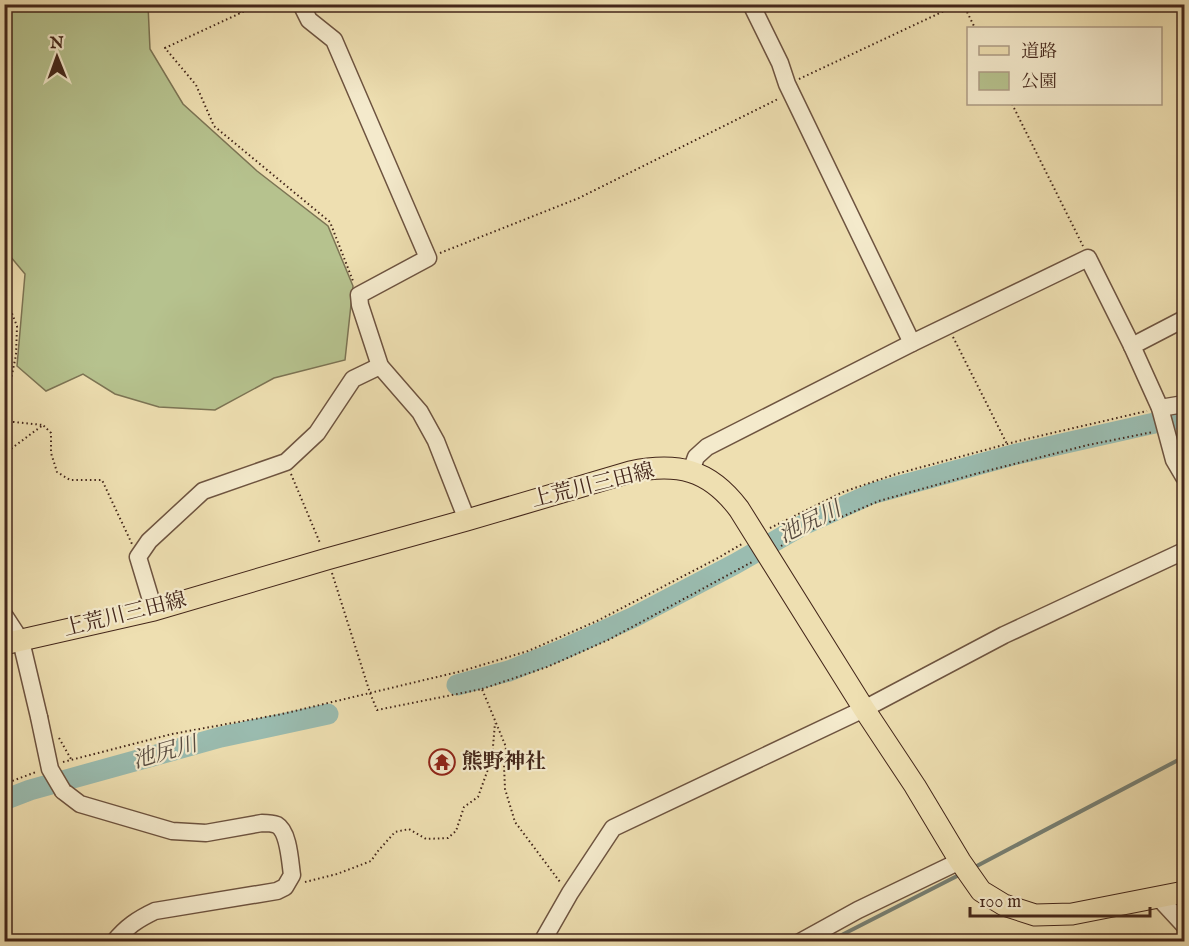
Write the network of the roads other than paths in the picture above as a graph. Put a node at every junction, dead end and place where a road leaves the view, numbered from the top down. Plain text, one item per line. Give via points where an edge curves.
1 (301, 4) edge
2 (751, 4) edge
3 (1185, 320) edge
4 (912, 343) junction
5 (1132, 346) junction
6 (380, 366) junction
7 (1185, 404) edge
8 (1160, 408) junction
9 (691, 471) junction
10 (1185, 477) edge
11 (467, 520) junction
12 (1185, 551) edge
13 (154, 610) junction
14 (4, 615) edge
15 (13, 643) edge
16 (864, 709) junction
17 (966, 869) junction
18 (1185, 892) edge
19 (1158, 897) junction
20 (1185, 925) edge
21 (114, 942) edge
22 (542, 942) edge
23 (800, 942) edge

1 - 6 street via 309,20 334,40 428,258 359,295
2 - 4 street
3 - 5 street
4 - 5 street via 1088,258
4 - 9 street via 707,447 696,457
5 - 8 street
6 - 11 street via 420,412 436,441
6 - 13 street via 354,379 317,433 286,462 203,491 149,541 138,557
7 - 8 street
8 - 10 street via 1174,460
9 - 11 main road, 上荒川三田線 via 651,467
9 - 16 main road, 上荒川三田線 via 711,481 739,509
11 - 13 main road, 上荒川三田線
12 - 16 street via 1004,635
13 - 15 main road, 上荒川三田線
14 - 15 street
15 - 21 street, bridge via 39,717 50,769 63,791 80,804 172,831 206,833 262,823 278,825 286,838 292,875 285,887 155,912 138,919
16 - 17 main road, 上荒川三田線
16 - 22 street via 613,828
17 - 19 main road, 上荒川三田線 via 981,891 1004,905 1035,915 1072,914
17 - 23 street via 858,910
18 - 19 main road, 上荒川三田線
19 - 20 street

